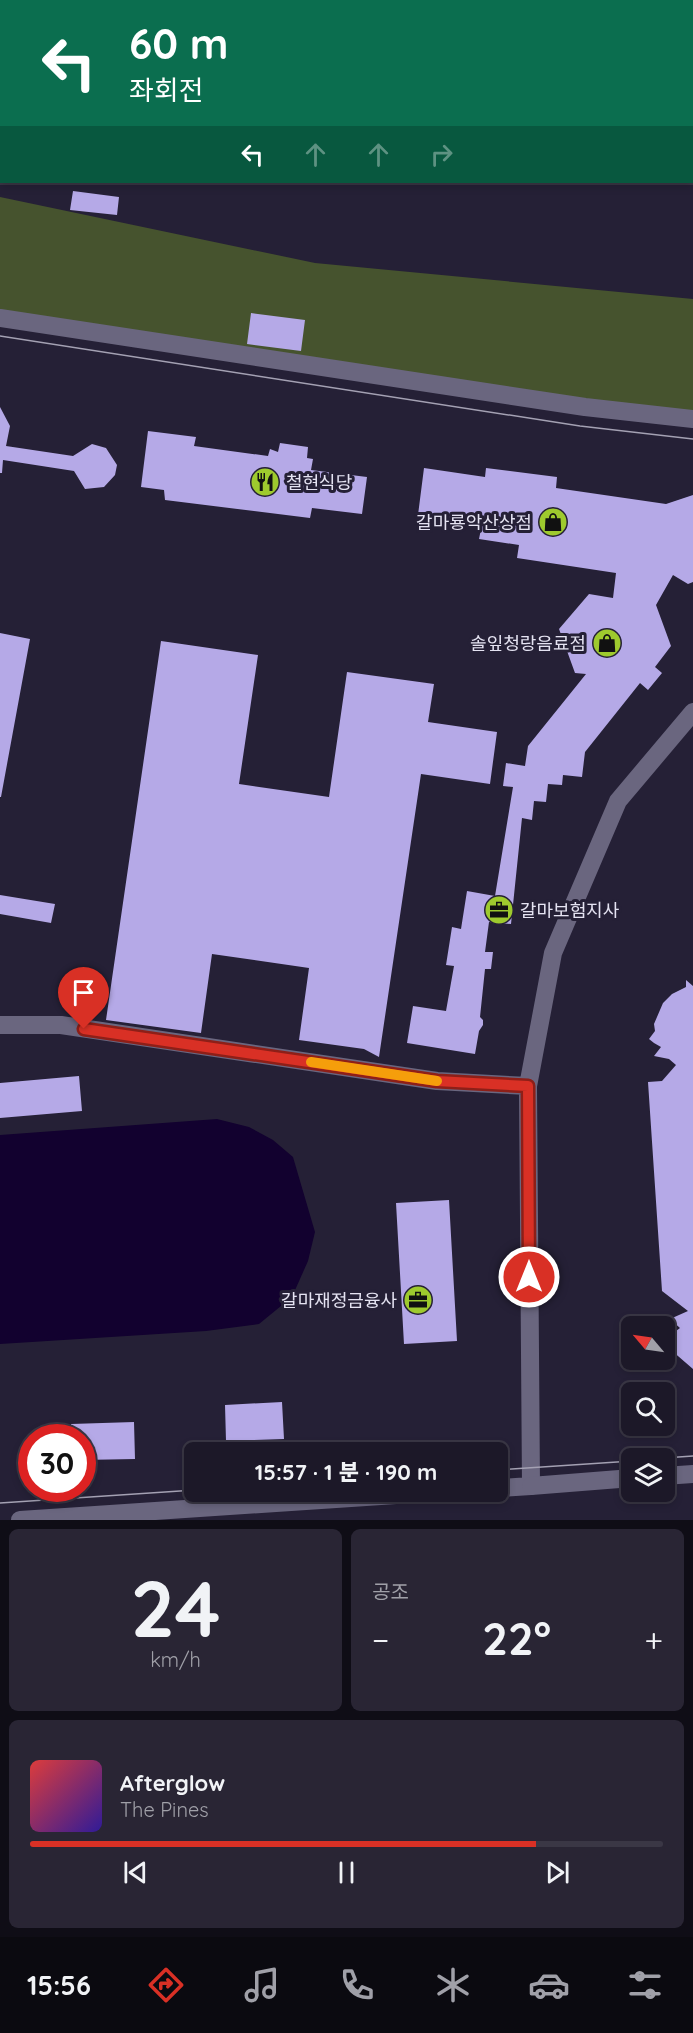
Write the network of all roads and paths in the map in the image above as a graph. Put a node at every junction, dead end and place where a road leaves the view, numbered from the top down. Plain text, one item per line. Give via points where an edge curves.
1 (0, 318) edge
2 (693, 419) edge
3 (693, 712) edge
4 (0, 1024) edge
5 (528, 1086) junction
6 (693, 1474) edge
7 (675, 1475) edge
8 (621, 1479) edge
9 (531, 1486) junction
10 (508, 1487) edge
11 (291, 1502) edge
12 (20, 1520) edge

1 - 2 street via 573,405
3 - 5 street via 618,801 553,953
4 - 5 street via 61,1025 437,1081
5 - 9 street
6 - 7 street
8 - 9 street
9 - 10 street
11 - 12 street

